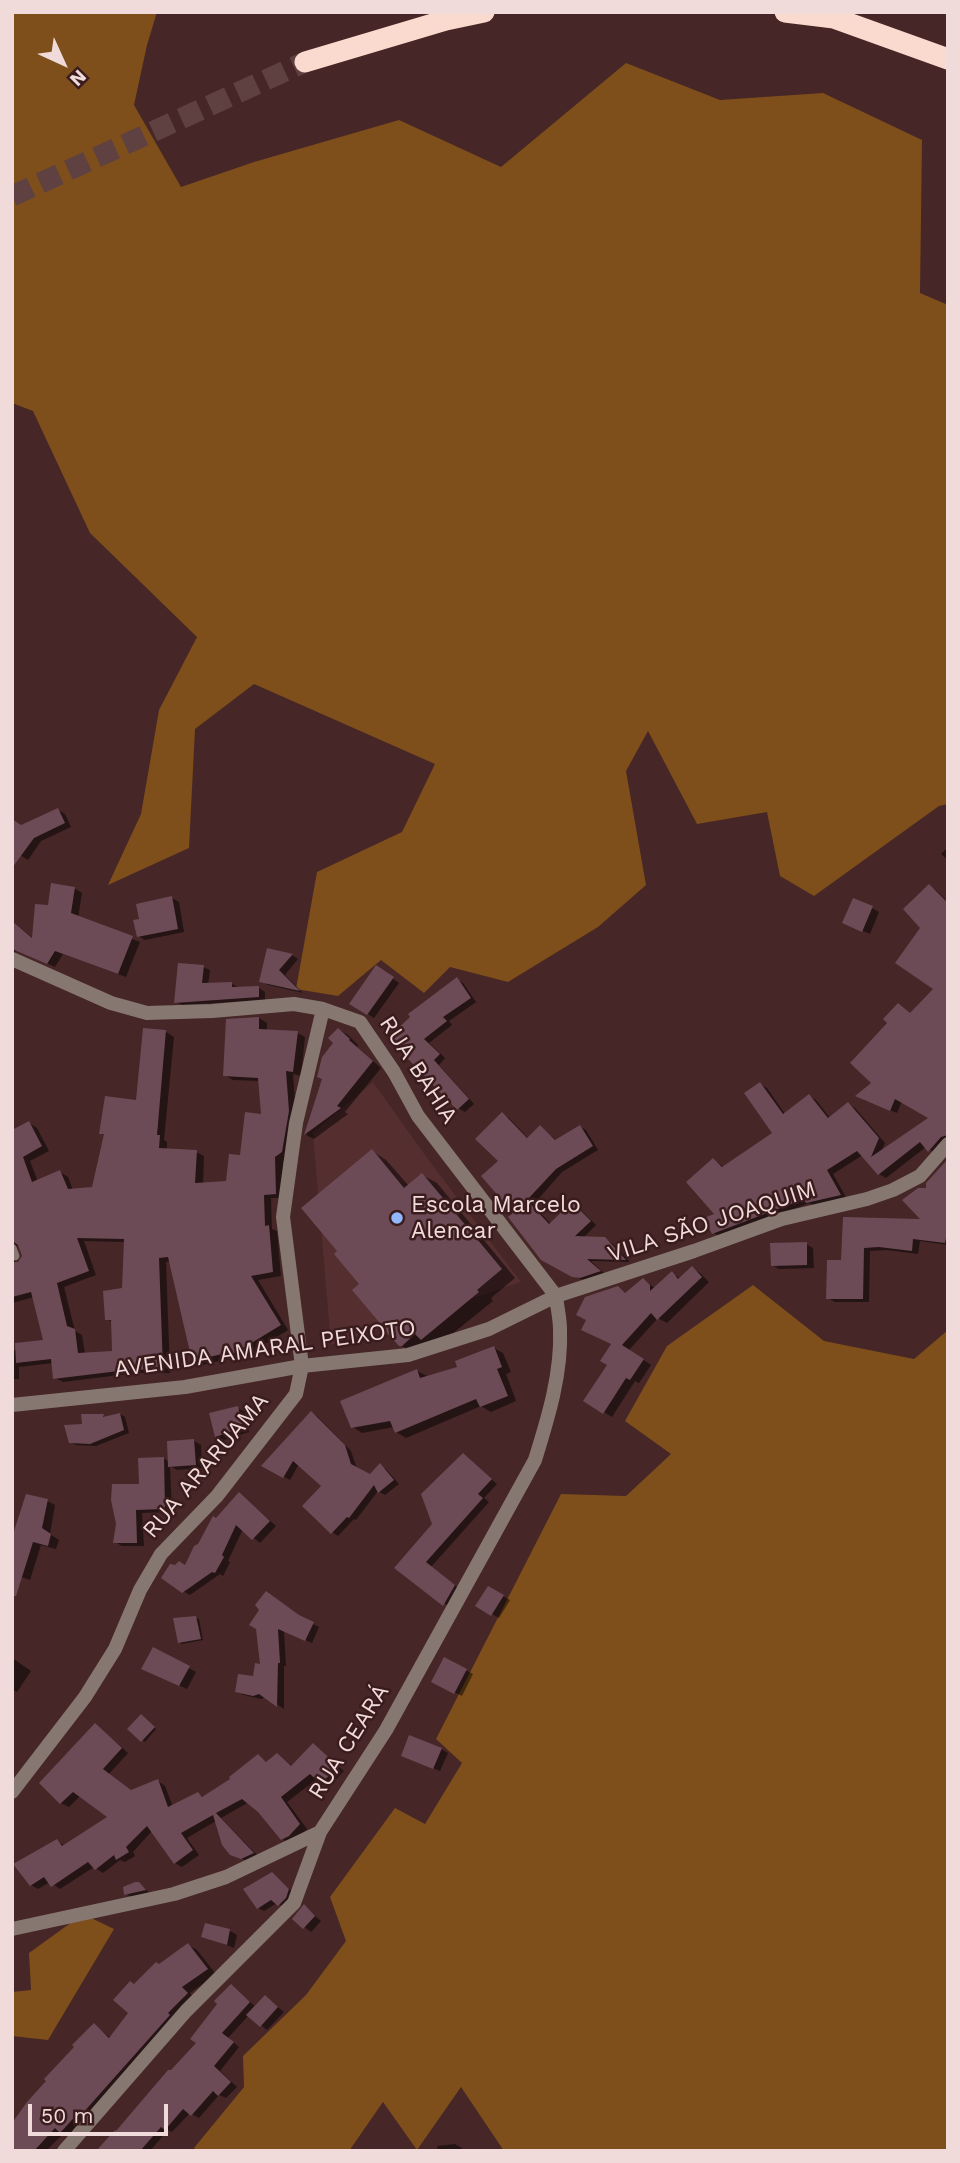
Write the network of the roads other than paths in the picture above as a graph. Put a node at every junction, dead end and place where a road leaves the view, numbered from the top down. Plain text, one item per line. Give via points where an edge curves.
1 (484, 12) edge
2 (785, 12) edge
3 (948, 59) edge
4 (305, 62) tunnel mouth
5 (12, 959) edge
6 (323, 1009) junction
7 (948, 1144) edge
8 (556, 1296) junction
9 (302, 1366) junction
10 (12, 1405) edge
11 (12, 1792) edge
12 (320, 1832) junction
13 (12, 1929) edge
14 (64, 2151) edge

1 - 4 highway
2 - 3 highway via 834,18
5 - 6 street, RUA BAHIA via 111,1003 147,1013 294,1004
6 - 8 street, RUA BAHIA via 359,1022 418,1116
6 - 9 street, RUA ARARUAMA via 296,1123 283,1217
7 - 8 street, VILA SÃO JOAQUIM via 920,1176 892,1191 782,1219
8 - 9 street, AVENIDA AMARAL PEIXOTO via 489,1329 408,1355
8 - 12 street, RUA CEARÁ via 559,1354 548,1419 535,1460 386,1730
9 - 10 street, AVENIDA AMARAL PEIXOTO via 185,1387
9 - 11 street, RUA ARARUAMA via 296,1394 217,1496 161,1554 103,1669
12 - 13 street via 226,1877 174,1894
12 - 14 street, RUA CEARÁ via 294,1903 186,2011

